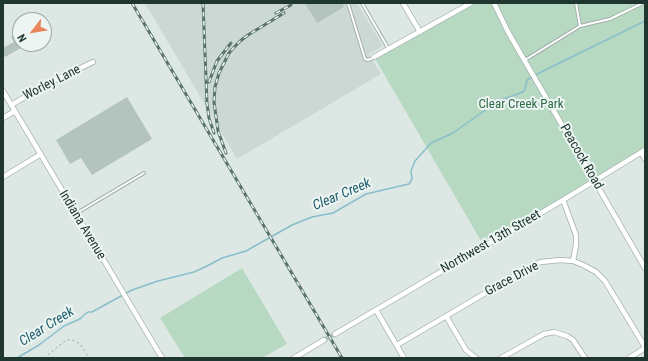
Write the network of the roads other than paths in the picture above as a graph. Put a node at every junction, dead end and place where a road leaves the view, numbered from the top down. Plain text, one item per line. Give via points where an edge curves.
1 (348, 3) edge
2 (362, 3) edge
3 (403, 3) edge
4 (471, 3) edge
5 (494, 3) edge
6 (576, 3) edge
7 (643, 3) edge
8 (580, 26) junction
9 (420, 32) junction
10 (389, 49) junction
11 (374, 57) joint
12 (93, 62) dead end
13 (526, 62) junction
14 (3, 91) edge
15 (11, 105) junction
16 (15, 111) junction
17 (3, 118) edge
18 (643, 151) edge
19 (41, 154) junction
20 (645, 159) edge
21 (144, 173) dead end
22 (3, 177) edge
23 (594, 180) junction
24 (563, 200) junction
25 (76, 214) junction
26 (573, 261) junction
27 (645, 268) edge
28 (376, 310) junction
29 (446, 316) junction
30 (336, 334) tunnel mouth
31 (324, 340) tunnel mouth
32 (397, 345) junction
33 (645, 348) edge
34 (162, 358) edge
35 (294, 358) edge
36 (404, 358) edge
37 (476, 358) edge
38 (500, 358) edge
39 (584, 358) edge
40 (629, 358) edge

1 - 11 lane via 365,59 370,60
2 - 10 lane
3 - 9 street
4 - 9 street
5 - 13 street, Peacock Road
6 - 8 lane
7 - 8 lane via 610,19
8 - 13 lane
9 - 10 street
10 - 11 street
12 - 15 street, Worley Lane
13 - 23 street, Peacock Road
14 - 15 street, Indiana Avenue
15 - 16 street, Indiana Avenue
16 - 17 street
16 - 19 street, Indiana Avenue
18 - 20 street
18 - 23 street, Northwest 13th Street
19 - 22 street
19 - 25 street, Indiana Avenue
21 - 25 lane
23 - 24 street, Northwest 13th Street
23 - 27 street, Peacock Road
24 - 26 street via 576,235
24 - 28 street, Northwest 13th Street
25 - 34 street, Indiana Avenue
26 - 29 street, Grace Drive via 560,260 533,265
26 - 33 street, Grace Drive via 596,272 605,281
28 - 30 street, Northwest 13th Street
28 - 32 street
29 - 32 street, Grace Drive
29 - 37 street via 466,350
31 - 35 street
32 - 36 street
33 - 40 street
38 - 39 street via 544,334 554,332 573,340

